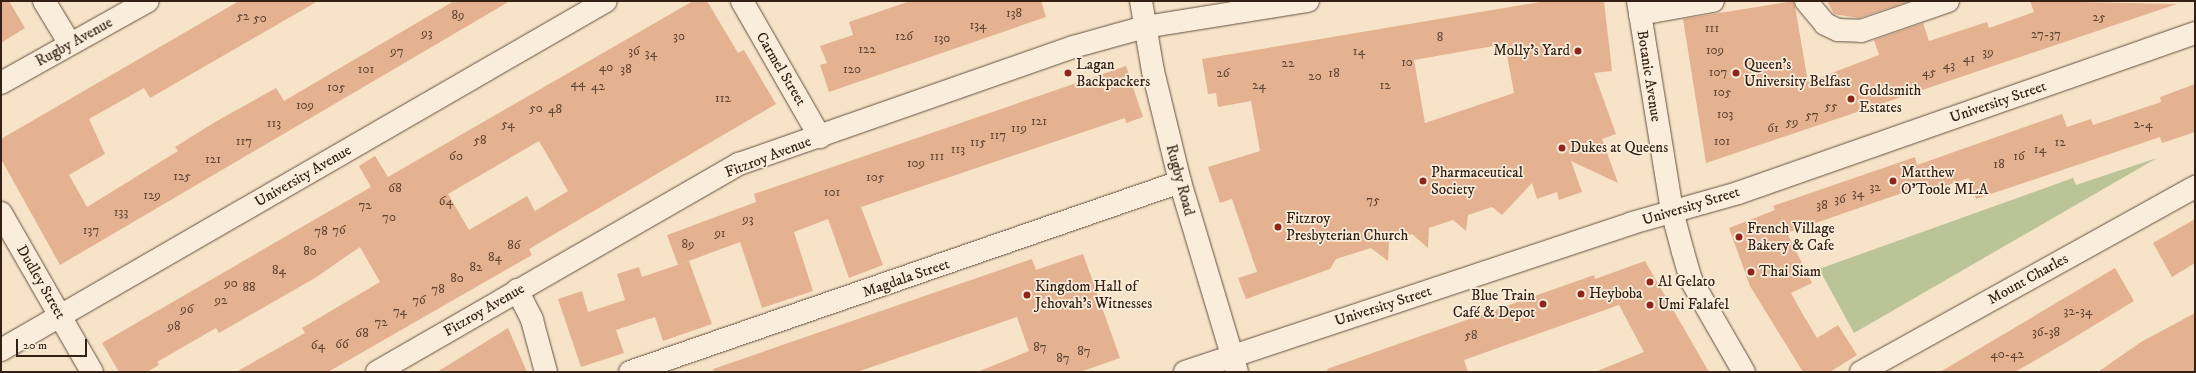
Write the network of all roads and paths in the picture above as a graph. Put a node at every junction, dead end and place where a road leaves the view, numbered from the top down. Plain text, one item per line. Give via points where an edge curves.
1 (44, 1) edge
2 (148, 1) edge
3 (606, 1) edge
4 (742, 1) edge
5 (1141, 1) edge
6 (1308, 1) edge
7 (1713, 1) edge
8 (1806, 1) edge
9 (1948, 1) edge
10 (1639, 8) edge
11 (1146, 27) junction
12 (2195, 33) edge
13 (70, 44) junction
14 (1, 83) edge
15 (820, 136) junction
16 (1180, 182) junction
17 (2195, 187) edge
18 (1672, 211) junction
19 (1, 213) edge
20 (517, 290) junction
21 (60, 316) junction
22 (1, 350) edge
23 (1235, 364) edge
24 (92, 372) edge
25 (378, 372) edge
26 (546, 372) edge
27 (630, 372) edge
28 (1185, 372) edge
29 (1744, 372) edge
30 (1861, 372) edge

1 - 13 street
2 - 13 street, Rugby Avenue
3 - 21 street, University Avenue
4 - 15 street, Carmel Street
5 - 11 street, Rugby Road
6 - 11 street, Fitzroy Avenue
7 - 10 street
8 - 9 street via 1824,24 1838,30 1861,31
10 - 18 street, Botanic Avenue
11 - 15 street, Fitzroy Avenue via 1073,46
11 - 16 street, Rugby Road
12 - 18 street, University Street via 1738,192
13 - 14 street, Rugby Avenue
15 - 20 street, Fitzroy Avenue via 739,164
16 - 23 street, Rugby Road
16 - 27 street, Magdala Street
17 - 30 street, Mount Charles
18 - 23 street, University Street
18 - 29 street, Botanic Avenue via 1691,280
19 - 21 street, Dudley Street
20 - 25 street, Fitzroy Avenue
20 - 26 street via 532,320
21 - 22 street, University Avenue
21 - 24 street, Dudley Street
23 - 28 street, University Street

